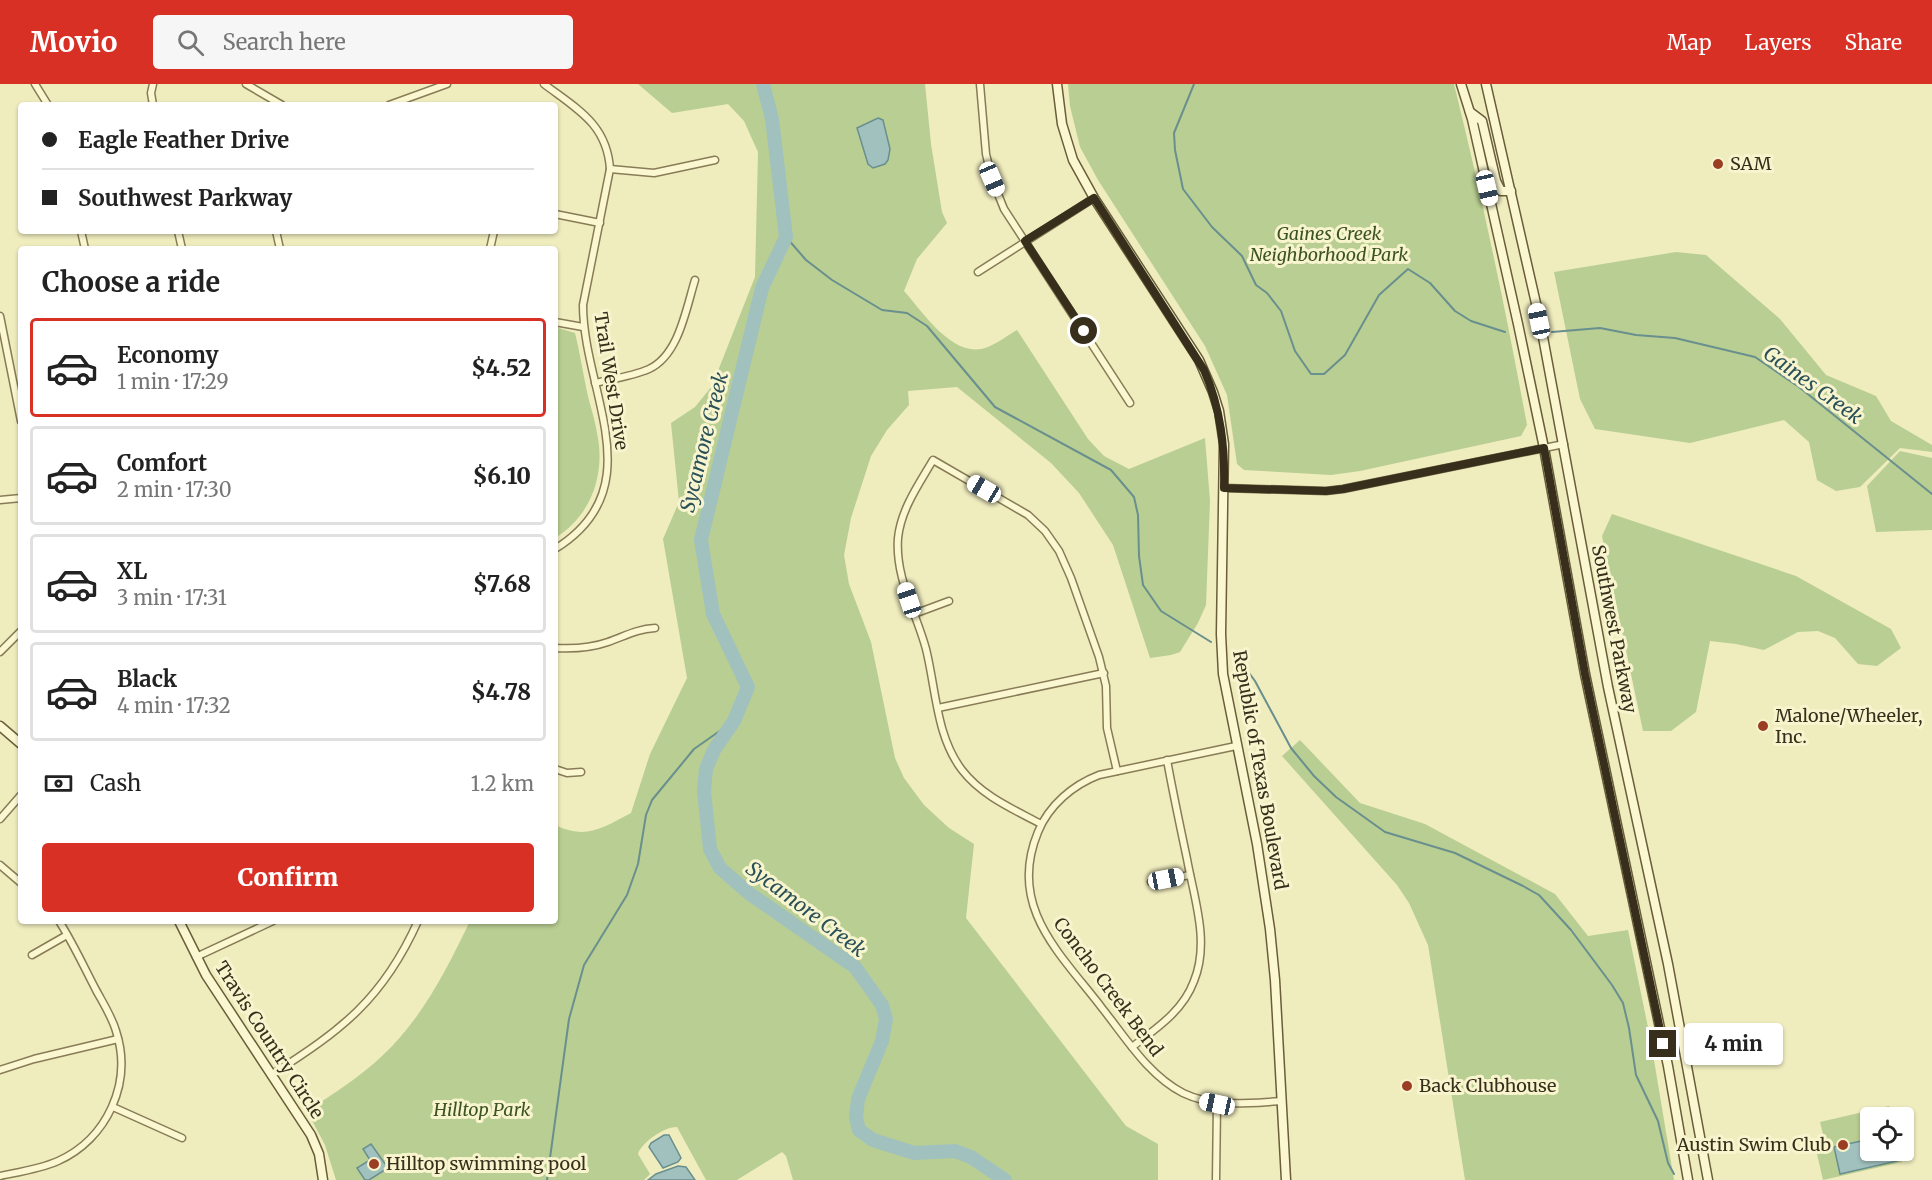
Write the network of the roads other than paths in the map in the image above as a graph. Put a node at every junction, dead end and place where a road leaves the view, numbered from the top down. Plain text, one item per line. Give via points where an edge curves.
1 (35, 84) edge
2 (153, 84) edge
3 (246, 84) edge
4 (447, 84) edge
5 (544, 84) edge
6 (980, 84) edge
7 (1057, 84) edge
8 (1461, 84) edge
9 (1486, 84) edge
10 (46, 102) edge
11 (152, 102) edge
12 (277, 102) edge
13 (396, 102) edge
14 (1469, 111) junction
15 (715, 160) dead end
16 (610, 169) junction
17 (1511, 191) junction
18 (1094, 198) junction
19 (558, 215) edge
20 (600, 223) junction
21 (1025, 241) junction
22 (978, 272) dead end
23 (695, 280) dead end
24 (0, 316) edge
25 (558, 323) edge
26 (583, 327) junction
27 (595, 383) junction
28 (1130, 403) dead end
29 (18, 406) edge
30 (1564, 444) junction
31 (1544, 448) junction
32 (1224, 488) junction
33 (18, 498) edge
34 (0, 500) edge
35 (558, 547) edge
36 (949, 601) dead end
37 (914, 614) junction
38 (655, 628) dead end
39 (18, 634) edge
40 (558, 648) edge
41 (0, 652) edge
42 (1104, 674) junction
43 (938, 708) junction
44 (0, 726) edge
45 (18, 741) edge
46 (1236, 746) junction
47 (1167, 760) junction
48 (558, 770) edge
49 (1117, 771) junction
50 (581, 772) dead end
51 (18, 798) edge
52 (0, 819) edge
53 (1041, 824) junction
54 (0, 865) edge
55 (1190, 875) junction
56 (18, 880) edge
57 (1151, 882) dead end
58 (61, 924) edge
59 (180, 924) edge
60 (267, 924) edge
61 (417, 924) edge
62 (67, 935) junction
63 (32, 954) dead end
64 (196, 957) junction
65 (118, 1039) junction
66 (1132, 1047) junction
67 (0, 1070) edge
68 (271, 1075) junction
69 (1282, 1101) junction
70 (1217, 1104) junction
71 (113, 1107) junction
72 (182, 1138) dead end
73 (0, 1176) edge
74 (323, 1180) edge
75 (1216, 1180) edge
76 (1286, 1180) edge
77 (1688, 1180) edge
78 (1708, 1180) edge

1 - 10 street
2 - 11 street
3 - 12 street
4 - 13 street
5 - 16 street, Trail West Drive via 594,124 608,149
6 - 21 street via 992,179 1004,209
7 - 18 main road, Republic of Texas Boulevard via 1066,141
8 - 14 main road, Southwest Parkway
9 - 17 main road, Southwest Parkway
14 - 17 main road via 1482,121 1501,191
14 - 31 main road, Southwest Parkway
15 - 16 street via 654,173
16 - 20 street, Trail West Drive
17 - 30 main road, Southwest Parkway
18 - 21 street
18 - 32 main road, Republic of Texas Boulevard via 1204,370 1223,432
19 - 20 street
20 - 26 street, Trail West Drive via 583,305
21 - 22 street
21 - 28 street
23 - 27 street via 676,340 664,359 648,370
24 - 29 street
25 - 26 street
26 - 27 street, Trail West Drive
27 - 35 street, Trail West Drive via 609,447 607,479 590,518
30 - 31 street
30 - 78 main road, Southwest Parkway via 1604,666 1668,964
31 - 32 street via 1343,489
31 - 77 main road, Southwest Parkway via 1583,663
32 - 46 main road, Republic of Texas Boulevard via 1221,653
33 - 34 street
36 - 37 street
37 - 42 street via 900,572 898,539 906,509 933,460 1018,508 1045,531 1065,563
37 - 43 street
38 - 40 street via 634,631 590,647
39 - 41 street
42 - 43 street
42 - 49 street via 1107,728
43 - 53 street via 950,750 971,781
44 - 45 main road
46 - 47 street, Concho Creek Bend
46 - 69 main road, Republic of Texas Boulevard via 1269,920
47 - 49 street, Concho Creek Bend
47 - 55 street
48 - 50 street
49 - 53 street, Concho Creek Bend via 1079,784 1058,801
51 - 52 street
53 - 66 street, Concho Creek Bend via 1028,864 1035,913 1048,937
54 - 56 street
55 - 57 street
55 - 66 street via 1201,932 1200,962 1194,981 1170,1017
58 - 62 street
59 - 64 main road, Travis Country Circle
60 - 64 street
61 - 68 street via 392,971 364,1006 333,1034
62 - 63 street
62 - 65 street via 114,1024
64 - 68 main road, Travis Country Circle
65 - 67 street
65 - 71 street via 121,1073
66 - 70 street, Concho Creek Bend via 1170,1086
68 - 74 main road, Travis Country Circle via 311,1135
69 - 70 street, Concho Creek Bend
69 - 76 main road, Republic of Texas Boulevard
70 - 75 street
71 - 72 street
71 - 73 street via 94,1135 66,1157

